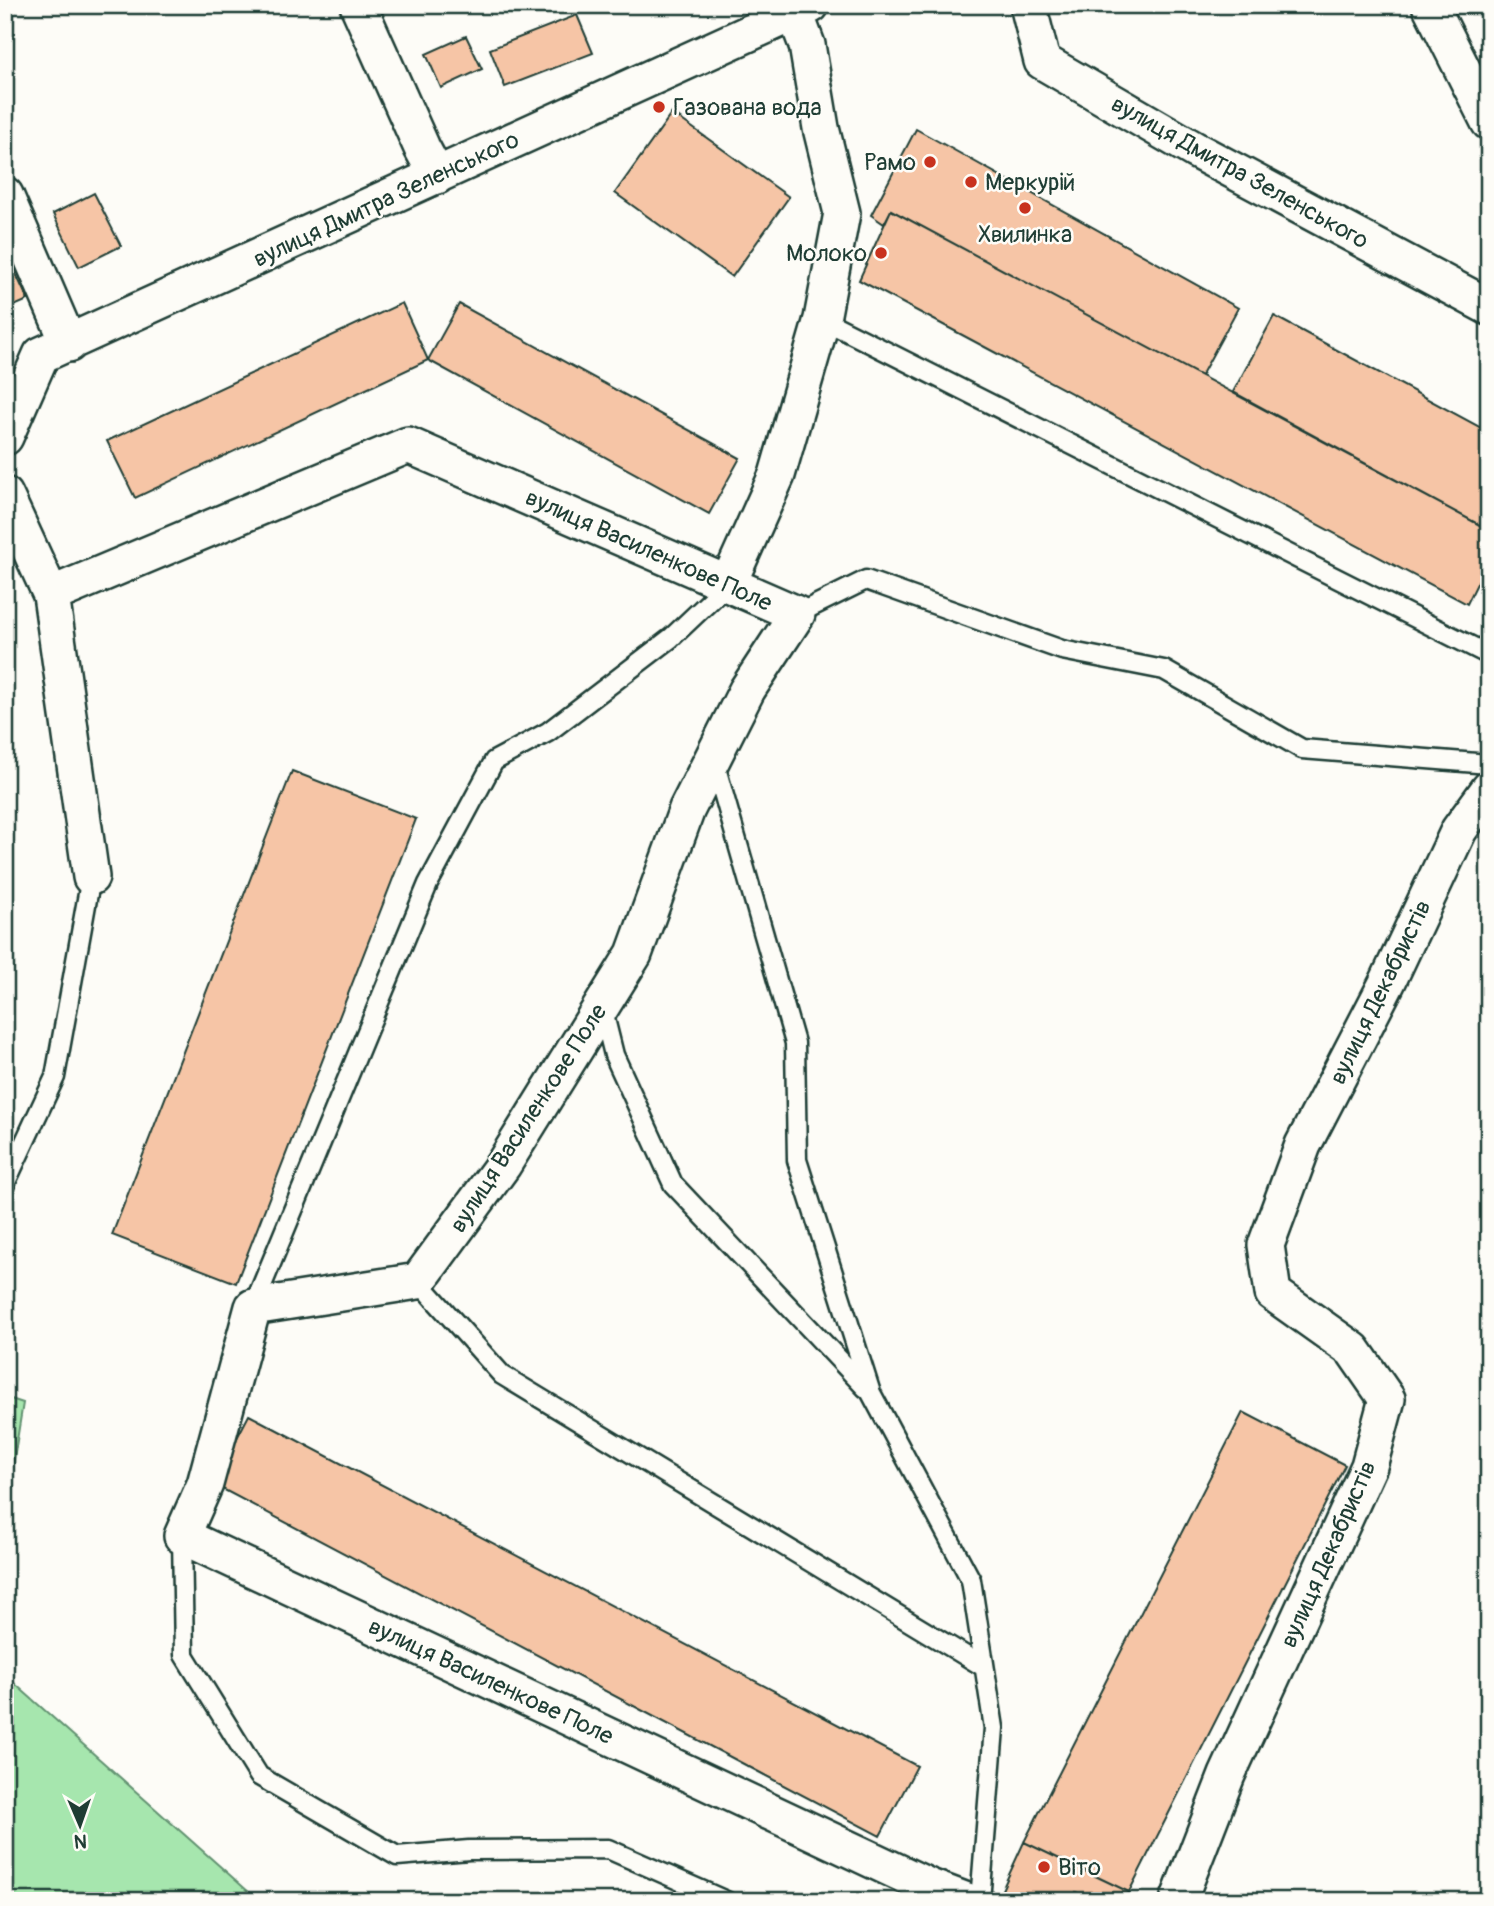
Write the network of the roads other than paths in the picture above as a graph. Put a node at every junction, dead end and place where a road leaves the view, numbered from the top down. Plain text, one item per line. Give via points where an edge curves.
1 (358, 5) edge
2 (1028, 5) edge
3 (1430, 5) edge
4 (799, 8) edge
5 (1489, 122) edge
6 (437, 176) junction
7 (5, 195) edge
8 (1489, 307) edge
9 (822, 319) junction
10 (69, 344) junction
11 (5, 437) edge
12 (5, 495) edge
13 (728, 584) junction
14 (51, 596) junction
15 (797, 614) junction
16 (1489, 655) edge
17 (713, 758) junction
18 (1489, 764) edge
19 (1489, 789) edge
20 (91, 877) joint
21 (602, 1006) junction
22 (5, 1184) edge
23 (418, 1281) junction
24 (253, 1307) junction
25 (870, 1393) junction
26 (182, 1536) junction
27 (984, 1667) junction
28 (726, 1901) edge
29 (967, 1901) edge
30 (980, 1901) edge
31 (1178, 1901) edge

1 - 6 street
2 - 8 street, вулиця Дмитра Зеленського via 1042,61 1195,150
3 - 5 street
4 - 6 street, вулиця Дмитра Зеленського
4 - 9 street via 842,213
6 - 10 street, вулиця Дмитра Зеленського
7 - 10 street
9 - 13 street via 777,475
9 - 16 lane
10 - 11 street, вулиця Дмитра Зеленського via 41,355
12 - 14 street
13 - 14 street, вулиця Василенкове Поле via 408,445
13 - 15 street, вулиця Василенкове Поле
13 - 24 lane via 671,638 548,732 494,761 428,884
14 - 20 street
15 - 17 street, вулиця Василенкове Поле via 747,690
15 - 18 lane via 866,580 1062,650 1164,670 1302,749
17 - 21 street, вулиця Василенкове Поле via 687,808 634,954
17 - 25 lane via 795,1043 797,1160
19 - 31 street, вулиця Декабристів via 1459,830 1387,983 1303,1144 1266,1245 1273,1293 1353,1350 1387,1399 1369,1466 1227,1775
20 - 22 lane via 55,1077
21 - 23 street, вулиця Василенкове Поле via 503,1166
21 - 25 lane via 614,1055 673,1184
23 - 24 street
23 - 27 lane via 502,1375
24 - 26 street via 205,1484
25 - 27 lane via 971,1580
26 - 28 lane via 184,1655 260,1776 397,1856 469,1850 608,1849
26 - 29 street, вулиця Василенкове Поле
27 - 30 lane via 994,1728

